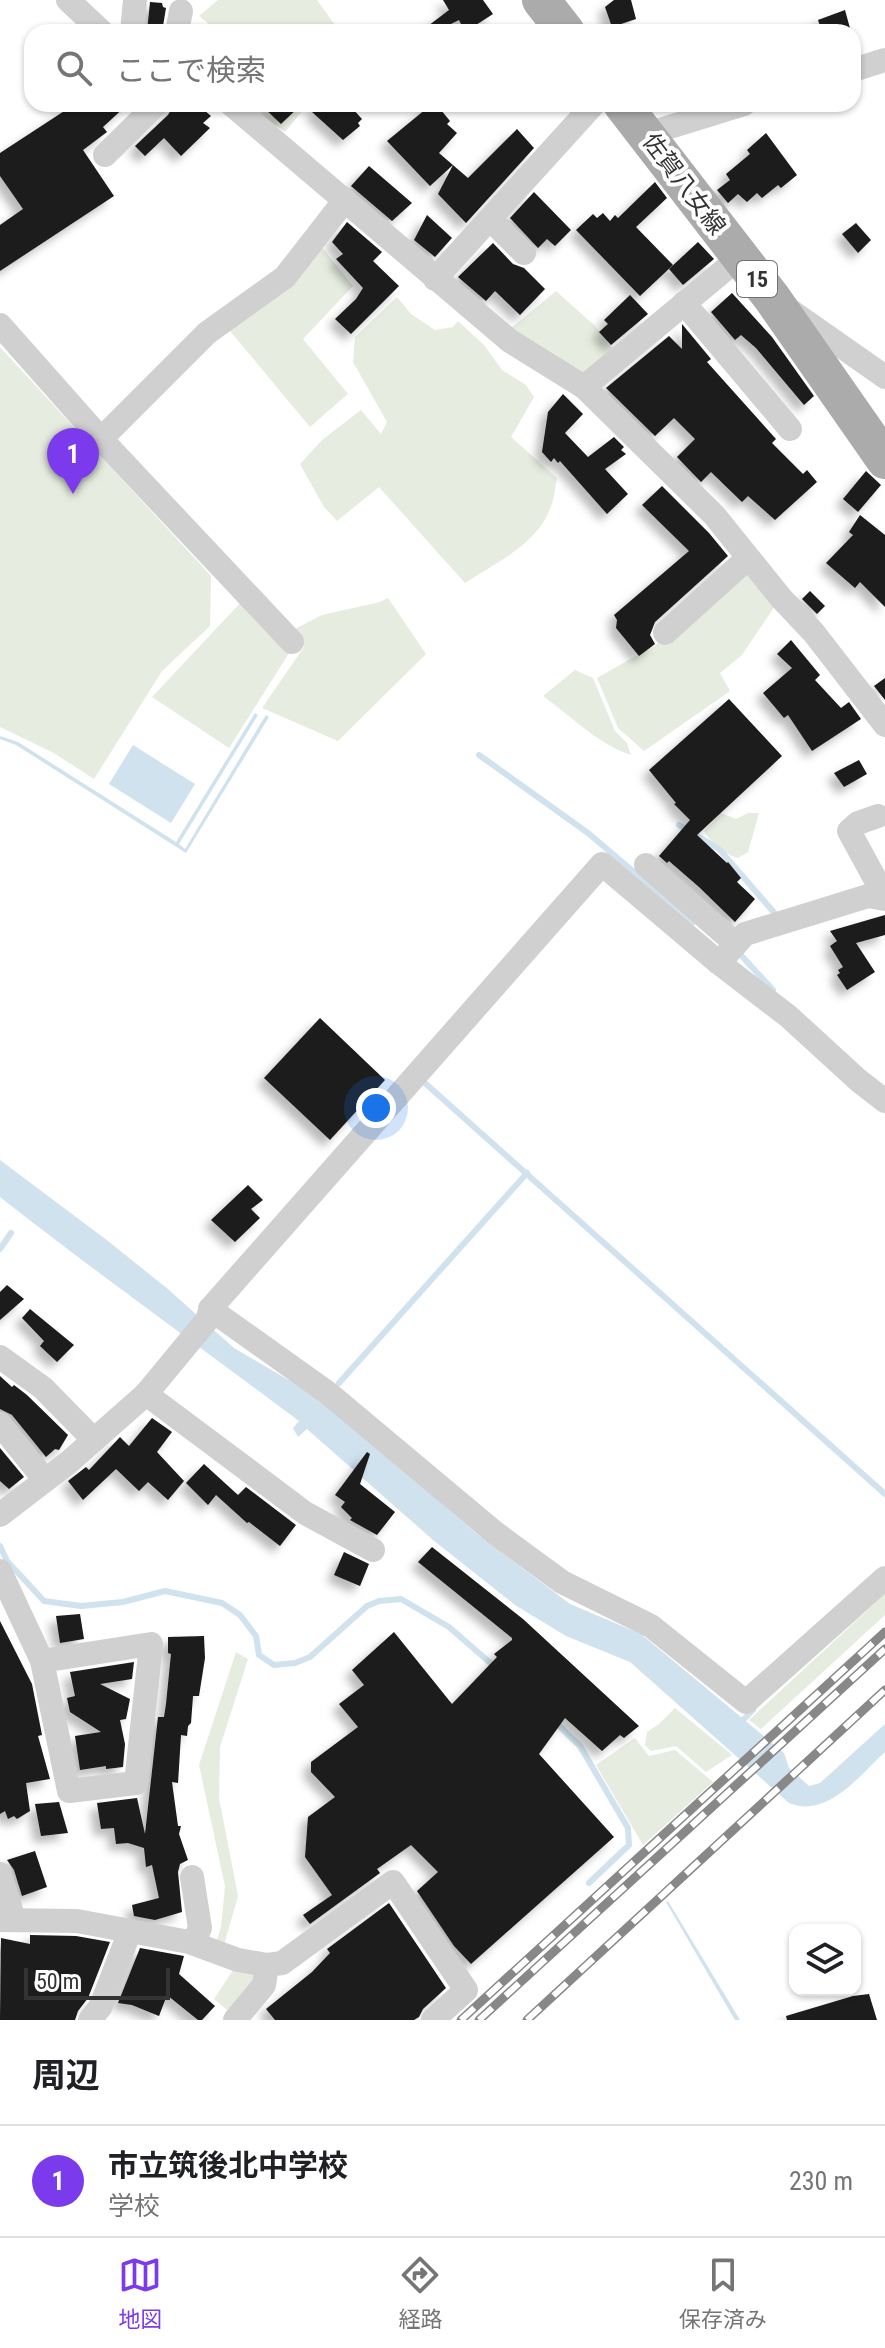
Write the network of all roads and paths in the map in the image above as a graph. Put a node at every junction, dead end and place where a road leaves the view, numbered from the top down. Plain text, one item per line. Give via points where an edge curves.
1 (68, 0) edge
2 (135, 0) edge
3 (541, 0) edge
4 (94, 24) edge
5 (133, 24) edge
6 (560, 24) edge
7 (885, 60) edge
8 (861, 68) edge
9 (149, 112) edge
10 (240, 112) edge
11 (587, 112) edge
12 (629, 112) edge
13 (718, 112) edge
14 (647, 134) junction
15 (105, 155) dead end
16 (345, 200) junction
17 (490, 219) junction
18 (524, 253) dead end
19 (740, 257) junction
20 (435, 279) junction
21 (772, 298) junction
22 (684, 303) junction
23 (0, 325) edge
24 (885, 377) edge
25 (584, 387) junction
26 (790, 429) dead end
27 (101, 439) junction
28 (885, 460) edge
29 (748, 558) junction
30 (665, 633) dead end
31 (292, 642) dead end
32 (885, 725) edge
33 (878, 816) dead end
34 (646, 865) dead end
35 (885, 898) edge
36 (736, 944) junction
37 (719, 963) junction
38 (885, 1101) edge
39 (210, 1309) junction
40 (0, 1357) edge
41 (146, 1394) junction
42 (0, 1424) edge
43 (94, 1440) junction
44 (45, 1480) junction
45 (0, 1515) edge
46 (373, 1550) dead end
47 (0, 1571) edge
48 (885, 1578) edge
49 (42, 1661) junction
50 (0, 1874) edge
51 (192, 1877) dead end
52 (7, 1920) edge
53 (130, 1931) junction
54 (193, 1943) junction
55 (267, 1965) junction
56 (90, 2020) edge
57 (235, 2020) edge
58 (433, 2020) edge

1 - 4 street
2 - 5 street
3 - 6 main road
7 - 8 street
9 - 15 street
10 - 16 street
11 - 17 street
12 - 14 main road, 佐賀八女線 / 15
13 - 14 street
14 - 19 main road, 佐賀八女線 / 15
16 - 20 street
16 - 27 street via 285,277 207,333
17 - 18 street
17 - 20 street
19 - 21 main road, 佐賀八女線 / 15
19 - 22 street
20 - 25 street via 510,341
21 - 24 street
21 - 28 main road, 佐賀八女線 / 15
22 - 25 street
22 - 26 street
23 - 27 street
25 - 29 street via 714,515
27 - 31 street
29 - 30 street
29 - 32 street
33 - 35 street via 849,831
34 - 36 street
35 - 36 street via 868,896 745,934
36 - 37 street
37 - 38 street
37 - 39 street via 602,864
39 - 41 street via 208,1319
39 - 48 street via 328,1393 562,1582 651,1626 746,1702
40 - 43 street via 43,1388
41 - 43 street
41 - 46 street via 305,1513
42 - 44 street
43 - 44 street
44 - 45 street
47 - 49 street
49 - 49 street via 69,1791 136,1783 151,1644
50 - 52 street
51 - 54 street via 200,1928
52 - 53 street via 77,1921
53 - 54 street
53 - 56 street via 101,2006
54 - 55 street
55 - 57 street via 264,1985
55 - 58 street via 282,1963 393,1882 466,1990

